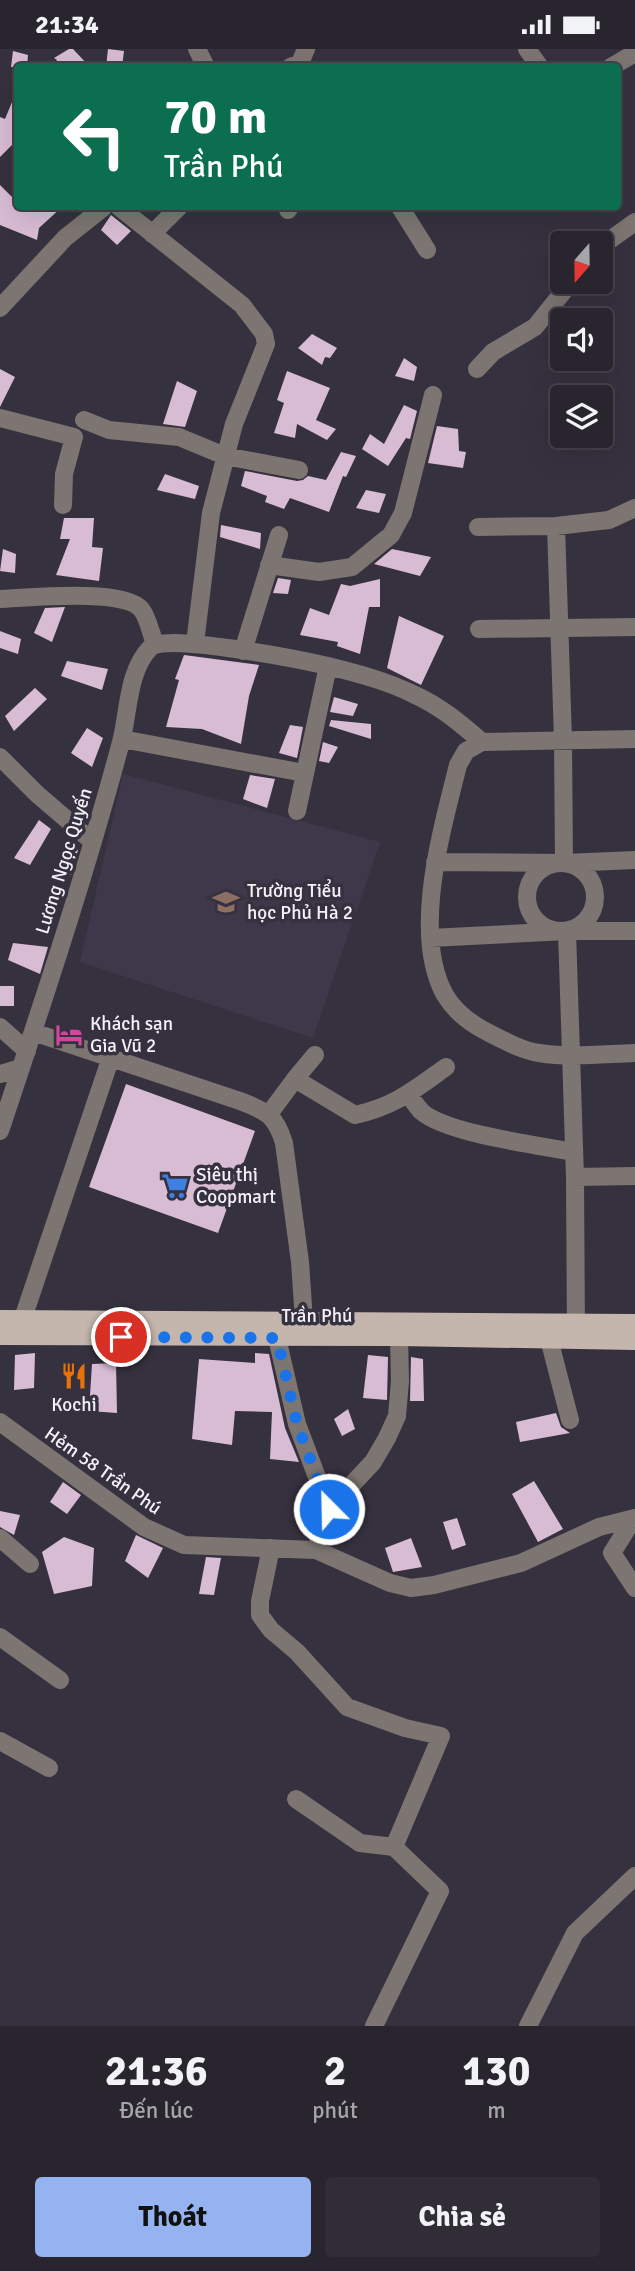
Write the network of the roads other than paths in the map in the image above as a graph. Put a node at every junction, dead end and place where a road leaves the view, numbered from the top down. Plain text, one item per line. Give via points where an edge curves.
1 (635, 53) edge
2 (618, 63) edge
3 (100, 210) edge
4 (123, 210) edge
5 (176, 210) edge
6 (402, 210) edge
7 (635, 222) edge
8 (152, 234) junction
9 (613, 238) edge
10 (428, 250) dead end
11 (561, 294) edge
12 (0, 308) edge
13 (477, 369) dead end
14 (433, 395) dead end
15 (0, 418) edge
16 (84, 419) dead end
17 (225, 456) junction
18 (299, 470) dead end
19 (63, 505) dead end
20 (635, 508) edge
21 (609, 520) junction
22 (635, 522) edge
23 (556, 526) junction
24 (478, 527) dead end
25 (279, 535) dead end
26 (269, 565) junction
27 (0, 599) edge
28 (635, 627) edge
29 (559, 628) junction
30 (479, 629) dead end
31 (195, 643) junction
32 (155, 644) junction
33 (243, 651) junction
34 (328, 666) junction
35 (122, 739) junction
36 (635, 739) edge
37 (563, 740) junction
38 (482, 742) junction
39 (0, 757) edge
40 (304, 773) junction
41 (297, 811) dead end
42 (93, 842) junction
43 (635, 860) edge
44 (435, 862) junction
45 (564, 863) junction
46 (568, 931) junction
47 (635, 931) edge
48 (430, 938) junction
49 (0, 1027) edge
50 (33, 1032) junction
51 (27, 1051) junction
52 (635, 1053) edge
53 (570, 1054) junction
54 (316, 1055) dead end
55 (111, 1057) junction
56 (446, 1067) dead end
57 (21, 1068) junction
58 (0, 1074) edge
59 (295, 1079) junction
60 (408, 1095) junction
61 (269, 1114) junction
62 (0, 1131) edge
63 (574, 1153) junction
64 (635, 1176) edge
65 (575, 1177) junction
66 (0, 1319) edge
67 (635, 1323) edge
68 (305, 1329) junction
69 (13, 1331) edge
70 (576, 1331) junction
71 (399, 1337) junction
72 (277, 1338) junction
73 (549, 1339) junction
74 (635, 1341) edge
75 (570, 1420) dead end
76 (0, 1422) edge
77 (329, 1509) junction
78 (634, 1518) edge
79 (0, 1538) edge
80 (271, 1548) junction
81 (316, 1550) junction
82 (30, 1564) dead end
83 (635, 1588) edge
84 (0, 1637) edge
85 (60, 1680) dead end
86 (0, 1741) edge
87 (48, 1768) dead end
88 (296, 1800) dead end
89 (394, 1847) junction
90 (635, 1876) edge
91 (374, 2026) edge
92 (528, 2026) edge

1 - 2 street
3 - 12 street via 65,238
4 - 8 street
5 - 8 street
6 - 10 street
7 - 9 street
8 - 17 street via 242,305 264,334 266,344
11 - 13 street via 535,327 493,352
14 - 26 street via 404,513 391,535 352,567 319,572
15 - 19 street via 74,437 64,474
16 - 17 street via 109,430 179,437
17 - 18 street
17 - 31 street via 211,513
20 - 21 street
21 - 22 street
21 - 23 street
23 - 24 street
23 - 29 street
25 - 26 street
26 - 33 street
27 - 32 street via 128,600 141,609
28 - 29 street
29 - 30 street
29 - 37 street
31 - 32 street
31 - 33 street
32 - 35 street, Lương Ngọc Quyến via 132,683
33 - 34 street
34 - 38 street via 412,693 449,712
34 - 40 street
35 - 40 street
35 - 42 street, Lương Ngọc Quyến
36 - 37 street
37 - 38 street
37 - 45 street
38 - 44 street via 466,751 458,765
39 - 42 street
40 - 41 street
42 - 50 street, Lương Ngọc Quyến
43 - 45 street
44 - 45 street
44 - 48 street
45 - 46 street via 584,871 596,901 587,921
45 - 46 street via 541,869 528,887 527,899 536,920 556,931
46 - 47 street
46 - 48 street
46 - 53 street
48 - 53 street via 435,971 446,997 472,1024 538,1053
49 - 51 street
50 - 51 street, Lương Ngọc Quyến
50 - 55 street
51 - 57 street, Lương Ngọc Quyến
52 - 53 street
53 - 63 street
54 - 59 street
55 - 61 street
55 - 69 street
56 - 60 street
57 - 58 street
57 - 62 street, Lương Ngọc Quyến
59 - 60 street via 355,1115 382,1109
59 - 61 street
60 - 63 street via 422,1112 448,1124
61 - 68 street via 284,1143
63 - 65 street
64 - 65 street
65 - 70 street
66 - 69 main road, Trần Phú
67 - 70 main road, Trần Phú
68 - 69 main road, Trần Phú
68 - 70 main road, Trần Phú
68 - 71 main road, Trần Phú
68 - 72 main road, Trần Phú
69 - 72 main road, Trần Phú
70 - 73 main road, Trần Phú
70 - 74 main road, Trần Phú
71 - 73 main road, Trần Phú
71 - 77 street via 397,1416 373,1462
72 - 77 street via 297,1424
73 - 75 street
76 - 80 street, Hẻm 58 Trần Phú via 164,1537 184,1545
77 - 81 street
78 - 81 street via 599,1527 521,1563 411,1588
78 - 83 street via 611,1553
79 - 82 street
80 - 81 street, Hẻm 58 Trần Phú
80 - 89 street via 260,1601 265,1623 347,1707 441,1736
84 - 85 street
86 - 87 street
88 - 89 street via 360,1843
89 - 91 street via 440,1891
90 - 92 street via 575,1933

